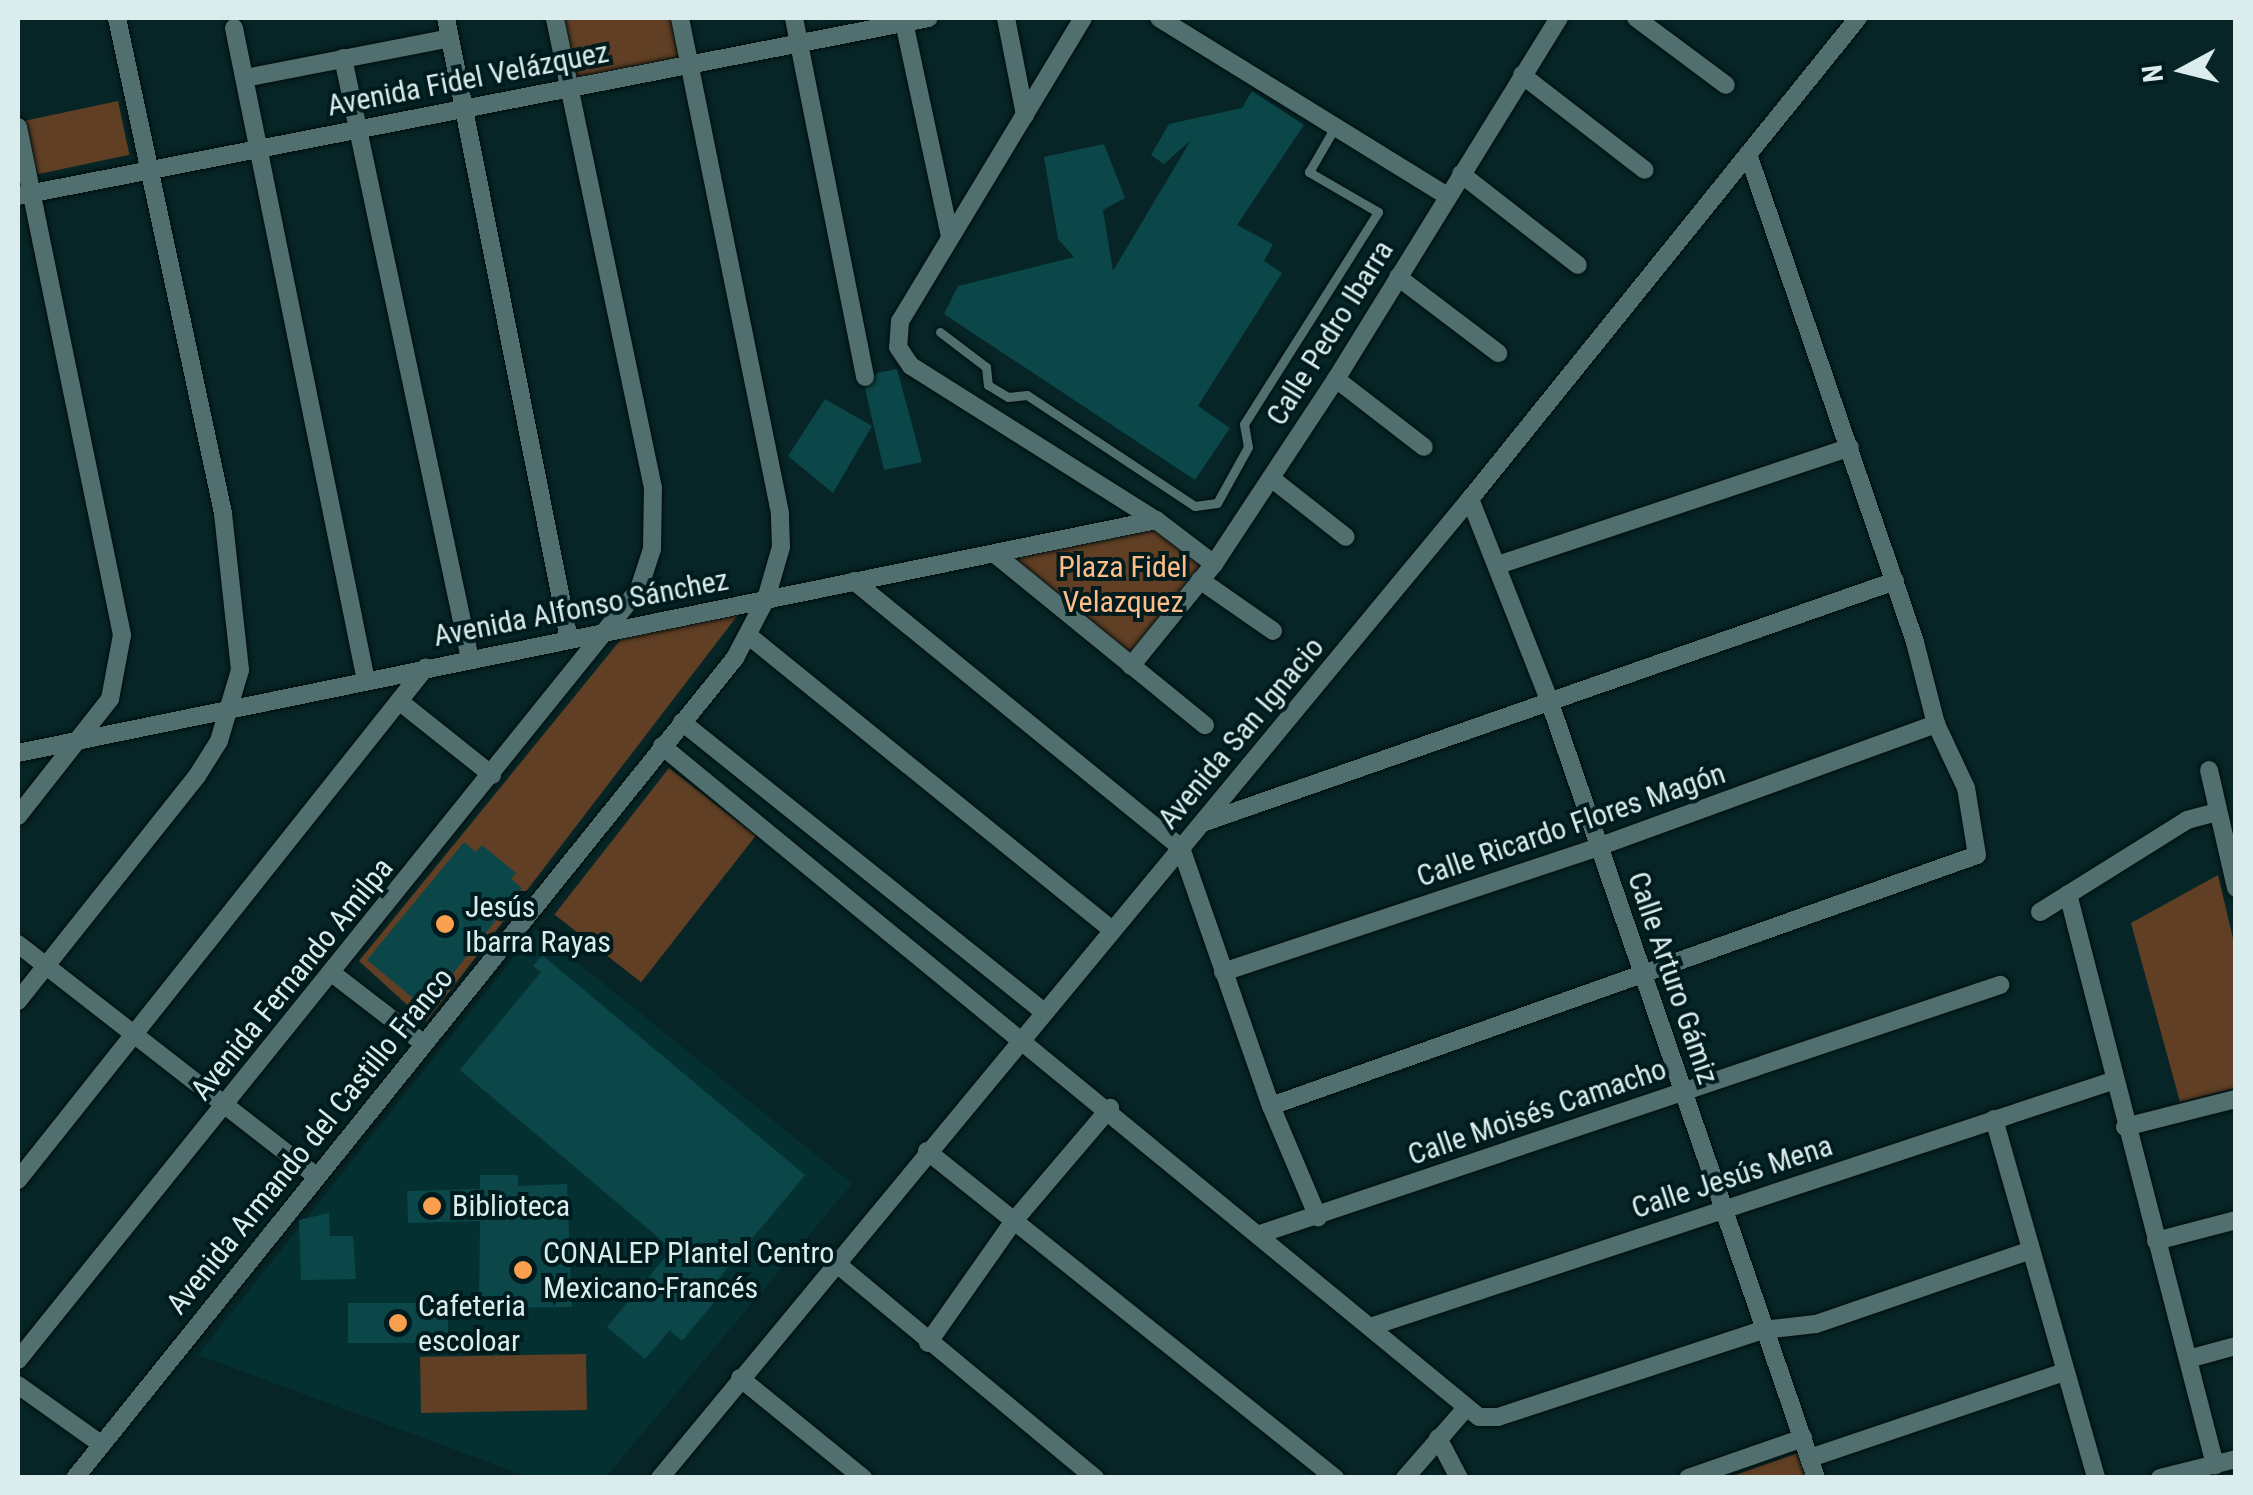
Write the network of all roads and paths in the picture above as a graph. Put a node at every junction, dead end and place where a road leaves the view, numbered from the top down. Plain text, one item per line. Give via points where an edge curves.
1 (117, 18) edge
2 (446, 18) edge
3 (554, 18) edge
4 (680, 18) edge
5 (794, 18) edge
6 (929, 18) edge
7 (1006, 18) edge
8 (1083, 18) edge
9 (1159, 18) edge
10 (1559, 18) edge
11 (1636, 18) edge
12 (1858, 18) edge
13 (904, 22) junction
14 (234, 28) dead end
15 (450, 38) junction
16 (798, 41) junction
17 (344, 58) junction
18 (690, 63) junction
19 (1522, 76) junction
20 (245, 78) junction
21 (1726, 86) dead end
22 (570, 90) junction
23 (461, 107) junction
24 (1026, 115) junction
25 (18, 127) edge
26 (1335, 127) junction
27 (359, 129) junction
28 (258, 146) junction
29 (1748, 154) junction
30 (146, 166) junction
31 (1646, 170) dead end
32 (1460, 174) junction
33 (24, 194) edge
34 (1447, 196) junction
35 (950, 236) junction
36 (1578, 265) dead end
37 (1398, 277) junction
38 (940, 332) dead end
39 (1498, 353) dead end
40 (866, 377) dead end
41 (1336, 379) junction
42 (1424, 447) dead end
43 (1850, 447) junction
44 (1271, 478) junction
45 (1470, 499) junction
46 (1156, 520) junction
47 (1346, 538) dead end
48 (994, 554) junction
49 (1214, 564) junction
50 (1498, 565) junction
51 (1200, 580) junction
52 (854, 581) junction
53 (1895, 582) junction
54 (766, 599) junction
55 (1273, 631) dead end
56 (608, 632) junction
57 (749, 636) junction
58 (569, 639) junction
59 (470, 659) junction
60 (1132, 666) junction
61 (426, 667) junction
62 (366, 681) junction
63 (1549, 700) junction
64 (399, 701) junction
65 (230, 710) junction
66 (682, 722) junction
67 (1205, 724) dead end
68 (1936, 724) junction
69 (76, 742) junction
70 (662, 746) junction
71 (18, 753) edge
72 (2209, 770) dead end
73 (492, 775) junction
74 (2217, 812) junction
75 (18, 816) edge
76 (1204, 822) junction
77 (1598, 847) junction
78 (1182, 848) junction
79 (2236, 888) edge
80 (2068, 894) junction
81 (2040, 912) dead end
82 (1111, 929) junction
83 (18, 944) edge
84 (45, 967) junction
85 (332, 972) junction
86 (1223, 972) junction
87 (1643, 975) junction
88 (2000, 985) dead end
89 (18, 1000) edge
90 (1042, 1010) junction
91 (135, 1034) junction
92 (1020, 1039) junction
93 (423, 1043) junction
94 (2112, 1081) junction
95 (1683, 1091) junction
96 (2236, 1099) edge
97 (1271, 1106) junction
98 (224, 1108) junction
99 (1110, 1108) junction
100 (1994, 1119) junction
101 (2125, 1127) junction
102 (927, 1151) junction
103 (316, 1176) junction
104 (18, 1180) edge
105 (1722, 1210) junction
106 (1318, 1217) junction
107 (2236, 1220) edge
108 (1012, 1222) junction
109 (1263, 1233) junction
110 (2156, 1241) junction
111 (2028, 1250) junction
112 (836, 1263) junction
113 (1370, 1327) junction
114 (1762, 1330) junction
115 (928, 1342) junction
116 (2236, 1346) edge
117 (2188, 1358) junction
118 (18, 1360) edge
119 (2064, 1372) junction
120 (740, 1378) junction
121 (18, 1384) edge
122 (1466, 1408) junction
123 (1438, 1438) junction
124 (1803, 1438) junction
125 (102, 1444) junction
126 (1810, 1458) junction
127 (2236, 1459) edge
128 (2215, 1466) junction
129 (75, 1478) edge
130 (660, 1478) edge
131 (864, 1478) edge
132 (1095, 1478) edge
133 (1335, 1478) edge
134 (1405, 1478) edge
135 (1459, 1478) edge
136 (1688, 1478) edge
137 (1816, 1478) edge
138 (2096, 1478) edge
139 (2160, 1478) edge

1 - 30 street
2 - 15 street
3 - 22 street, Avenida Fernando Amilpa
4 - 18 street, Avenida Armando del Castillo Franco
5 - 16 street
6 - 13 street, Avenida Fidel Velázquez
7 - 24 street
8 - 24 street
9 - 26 street
10 - 19 street, Calle Pedro Ibarra
11 - 21 street
12 - 29 street, Avenida San Ignacio
13 - 16 street, Avenida Fidel Velázquez
13 - 35 street
14 - 20 street
15 - 17 street
15 - 23 street
16 - 18 street, Avenida Fidel Velázquez
16 - 40 street
17 - 20 street
17 - 27 street
18 - 22 street, Avenida Fidel Velázquez
18 - 54 street, Avenida Armando del Castillo Franco via 780,513 781,547
19 - 31 street
19 - 32 street, Calle Pedro Ibarra
20 - 28 street
22 - 23 street, Avenida Fidel Velázquez
22 - 56 street, Avenida Fernando Amilpa via 653,488 648,562 639,589
23 - 27 street, Avenida Fidel Velázquez
23 - 58 street
24 - 35 street
25 - 33 street
26 - 34 street
26 - 38 lane via 1309,172 1378,212 1244,424 1248,446 1216,502 1195,506 1027,396 1008,398 988,385 986,367
27 - 28 street, Avenida Fidel Velázquez
27 - 59 street
28 - 30 street, Avenida Fidel Velázquez
28 - 62 street
29 - 43 street
29 - 45 street, Avenida San Ignacio
30 - 33 street, Avenida Fidel Velázquez
30 - 65 street via 230,559 240,670
32 - 34 street, Calle Pedro Ibarra
32 - 36 street
33 - 69 street via 122,635 110,698
34 - 37 street, Calle Pedro Ibarra
35 - 46 street via 900,322 898,348 912,366
37 - 39 street
37 - 41 street, Calle Pedro Ibarra
41 - 42 street
41 - 44 street, Calle Pedro Ibarra
43 - 50 street
43 - 53 street
44 - 47 street
44 - 49 street, Calle Pedro Ibarra
45 - 50 street, Calle Arturo Gámiz
45 - 76 street, Avenida San Ignacio
46 - 48 street, Avenida Alfonso Sánchez
46 - 49 street
48 - 52 street, Avenida Alfonso Sánchez
48 - 60 street
49 - 51 street, Calle Pedro Ibarra
50 - 63 street, Calle Arturo Gámiz
51 - 55 street
51 - 60 street, Calle Pedro Ibarra
52 - 54 street, Avenida Alfonso Sánchez
52 - 78 street
53 - 63 street
53 - 68 street
54 - 56 street, Avenida Alfonso Sánchez
54 - 57 street, Avenida Armando del Castillo Franco
56 - 58 street, Avenida Alfonso Sánchez
56 - 73 street, Avenida Fernando Amilpa
57 - 66 street, Avenida Armando del Castillo Franco
57 - 82 street
58 - 59 street, Avenida Alfonso Sánchez
59 - 61 street, Avenida Alfonso Sánchez
60 - 67 street
61 - 62 street, Avenida Alfonso Sánchez
61 - 64 street
62 - 65 street, Avenida Alfonso Sánchez
63 - 76 street
63 - 77 street, Calle Arturo Gámiz
64 - 73 street
64 - 91 street
65 - 69 street, Avenida Alfonso Sánchez
65 - 84 street via 197,776
66 - 70 street, Avenida Armando del Castillo Franco
66 - 90 street
68 - 77 street, Calle Ricardo Flores Magón
68 - 87 street via 1966,788 1977,856
69 - 71 street, Avenida Alfonso Sánchez
69 - 75 street
70 - 92 street
70 - 93 street, Avenida Armando del Castillo Franco
72 - 74 street
73 - 85 street, Avenida Fernando Amilpa
74 - 79 street
74 - 80 street via 2186,820
76 - 78 street, Avenida San Ignacio
77 - 86 street, Calle Ricardo Flores Magón
77 - 87 street, Calle Arturo Gámiz
78 - 82 street, Avenida San Ignacio
78 - 86 street
80 - 81 street
80 - 94 street
82 - 90 street, Avenida San Ignacio
83 - 84 street
84 - 89 street
84 - 91 street
85 - 93 street
85 - 98 street, Avenida Fernando Amilpa
86 - 97 street
87 - 95 street, Calle Arturo Gámiz
87 - 97 street
88 - 95 street, Calle Moisés Camacho
90 - 92 street, Avenida San Ignacio
91 - 98 street
91 - 104 street
92 - 99 street
92 - 102 street, Avenida San Ignacio
93 - 103 street, Avenida Armando del Castillo Franco
94 - 100 street, Calle Jesús Mena
94 - 101 street
95 - 105 street, Calle Arturo Gámiz
95 - 106 street, Calle Moisés Camacho
96 - 101 street
97 - 106 street
98 - 103 street
98 - 118 street, Avenida Fernando Amilpa
99 - 108 street
99 - 109 street
100 - 105 street, Calle Jesús Mena
100 - 111 street
101 - 110 street
102 - 108 street
102 - 112 street, Avenida San Ignacio
103 - 125 street, Avenida Armando del Castillo Franco
105 - 113 street, Calle Jesús Mena
105 - 114 street, Calle Arturo Gámiz
106 - 109 street, Calle Moisés Camacho
107 - 110 street
108 - 115 street
108 - 133 street
109 - 113 street
110 - 117 street
111 - 114 street via 1816,1324
111 - 119 street
112 - 115 street
112 - 120 street, Avenida San Ignacio
113 - 122 street
114 - 122 street via 1498,1417
114 - 124 street, Calle Arturo Gámiz
115 - 132 street
116 - 117 street
117 - 128 street
119 - 126 street
119 - 138 street
120 - 130 street, Avenida San Ignacio
120 - 131 street
121 - 125 street
122 - 123 street
123 - 134 street
123 - 135 street
124 - 126 street, Calle Arturo Gámiz
124 - 136 street
125 - 129 street, Avenida Armando del Castillo Franco
126 - 137 street, Calle Arturo Gámiz
127 - 128 street
128 - 139 street

